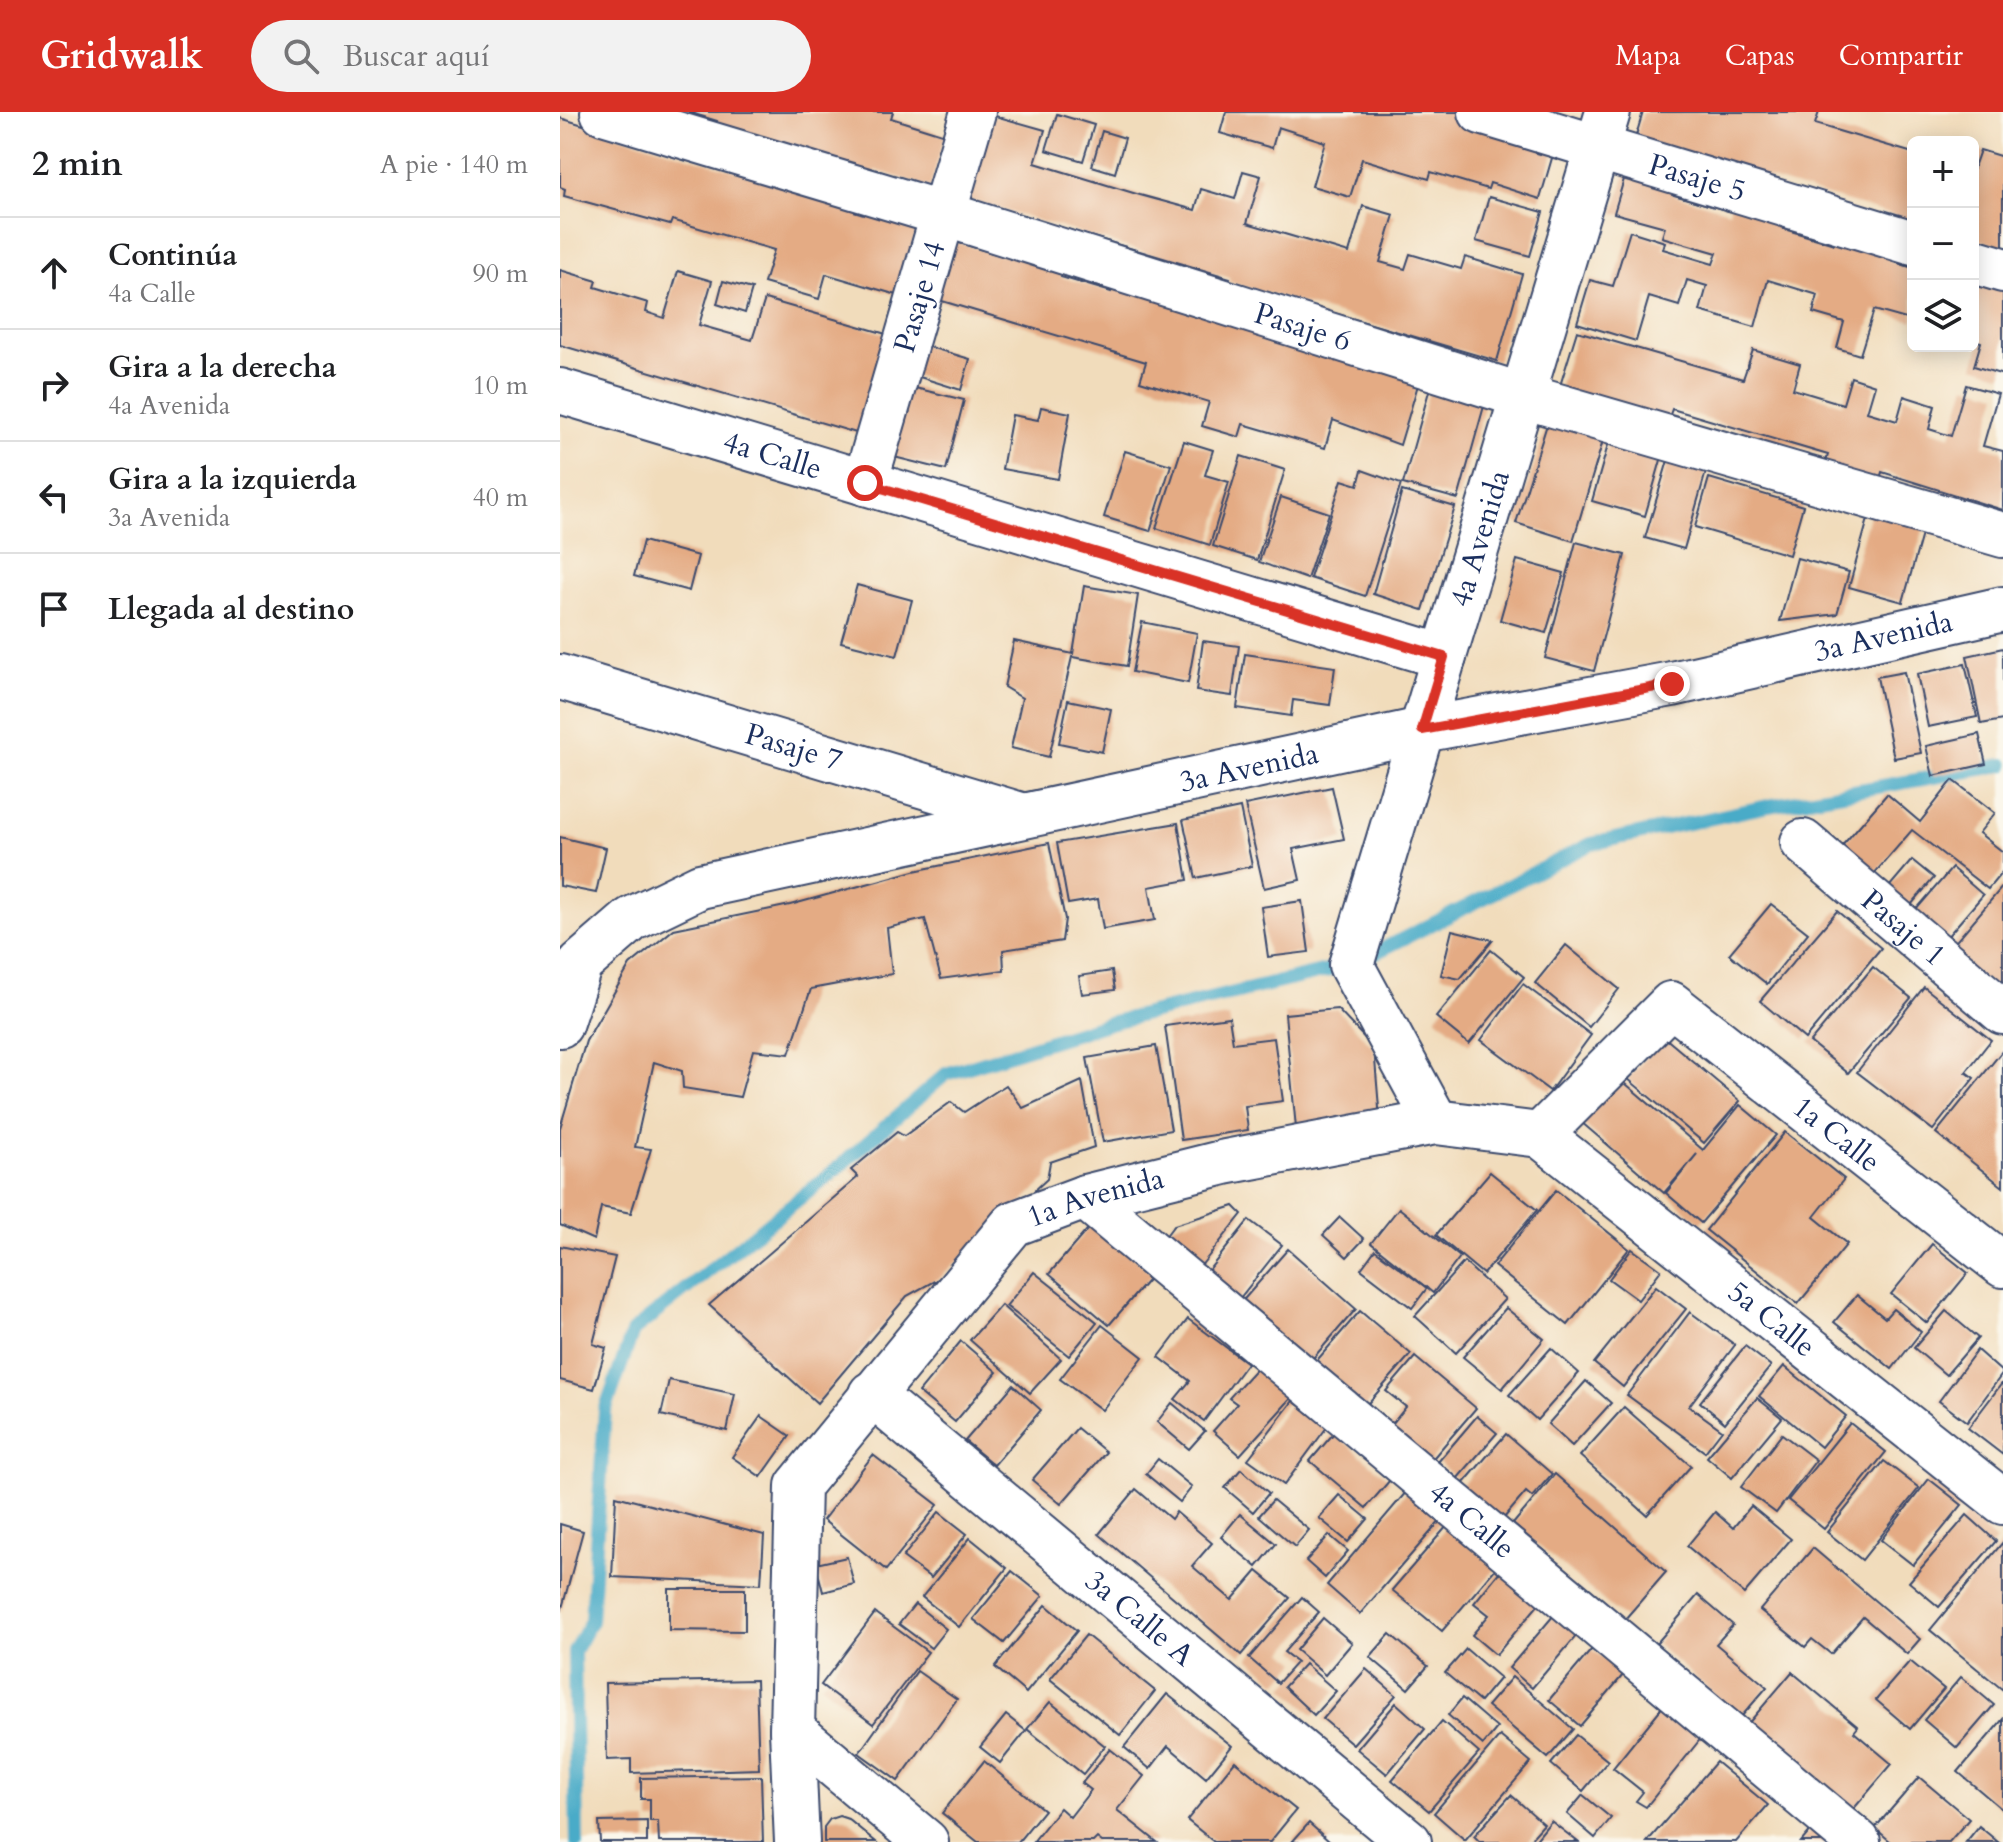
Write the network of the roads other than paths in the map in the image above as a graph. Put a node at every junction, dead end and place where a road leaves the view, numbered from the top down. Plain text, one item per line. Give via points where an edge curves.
1 (603, 112) edge
2 (973, 112) edge
3 (1481, 112) edge
4 (1602, 130) edge
5 (944, 214) junction
6 (1907, 241) edge
7 (1979, 263) edge
8 (2003, 270) edge
9 (560, 391) edge
10 (1523, 396) junction
11 (865, 483) junction
12 (2003, 535) edge
13 (2003, 609) edge
14 (1444, 657) junction
15 (560, 677) edge
16 (1422, 730) junction
17 (1027, 816) junction
18 (1803, 842) dead end
19 (570, 961) edge
20 (2003, 1012) edge
21 (560, 1025) edge
22 (1436, 1122) junction
23 (1540, 1135) junction
24 (1085, 1197) junction
25 (2003, 1265) edge
26 (871, 1394) junction
27 (2003, 1502) edge
28 (792, 1730) junction
29 (797, 1842) edge
30 (926, 1842) edge
31 (1409, 1842) edge
32 (1858, 1842) edge

1 - 5 street, Pasaje 6
2 - 5 street, Pasaje 14
3 - 4 street, Pasaje 5
4 - 6 street, Pasaje 5
4 - 10 street, 4a Avenida
5 - 10 street, Pasaje 6
5 - 11 street, Pasaje 14
7 - 8 street
9 - 11 street, 4a Calle
10 - 12 street, Pasaje 6
10 - 14 street, 4a Avenida
11 - 14 street, 4a Calle
13 - 16 street, 3a Avenida via 1672,684
14 - 16 street, 4a Avenida
15 - 17 street, Pasaje 7
16 - 17 street, 3a Avenida
16 - 22 street, 4a Avenida via 1351,965
17 - 19 street, 3a Avenida via 700,886 632,919
18 - 20 street, Pasaje 1
19 - 21 street, 3a Avenida
22 - 23 street, 1a Avenida
22 - 24 street, 1a Avenida via 1225,1162
23 - 25 street, 1a Calle via 1671,1004
23 - 27 street, 5a Calle
24 - 26 street, 1a Avenida via 1013,1224
24 - 32 street, 4a Calle
26 - 28 street, 1a Avenida via 798,1486
26 - 31 street, 3a Calle A
28 - 29 street, 1a Avenida
28 - 30 street

